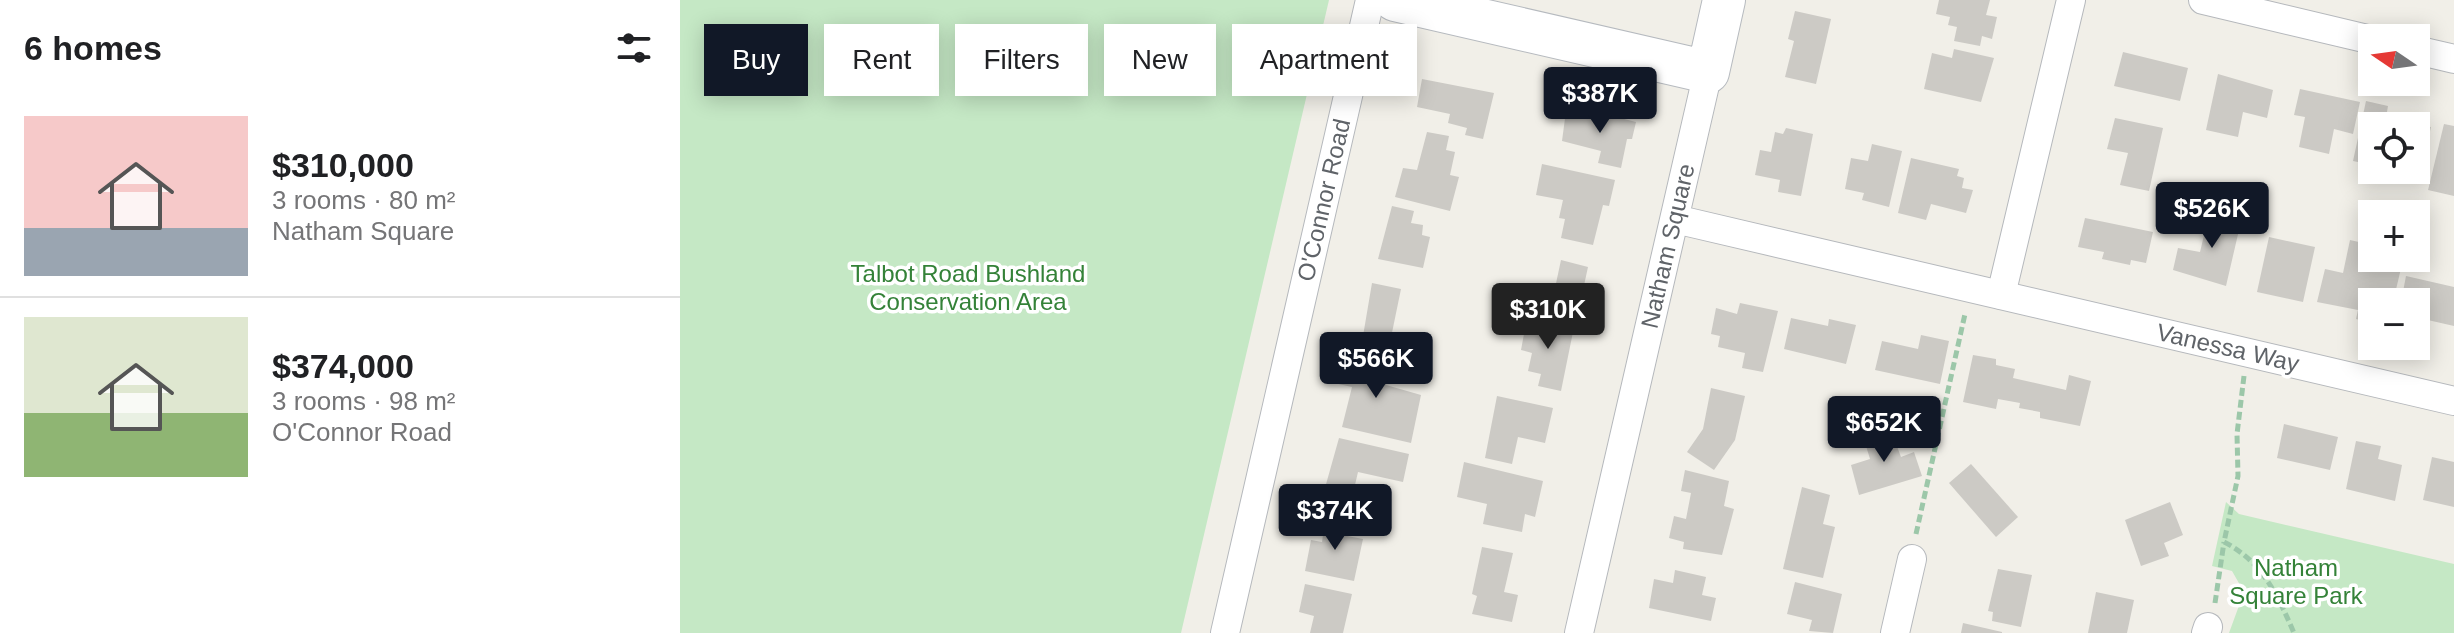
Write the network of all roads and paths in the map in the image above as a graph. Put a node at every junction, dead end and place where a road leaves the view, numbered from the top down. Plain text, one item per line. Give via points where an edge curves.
1 (1370, 0) edge
2 (1395, 0) edge
3 (1724, 0) edge
4 (2071, 0) edge
5 (2203, 0) edge
6 (2358, 37) edge
7 (2430, 53) edge
8 (2454, 59) edge
9 (1708, 72) junction
10 (1675, 219) junction
11 (1987, 292) junction
12 (2247, 352) junction
13 (2454, 401) edge
14 (2224, 542) junction
15 (1912, 559) joint
16 (2207, 630) edge
17 (1225, 633) edge
18 (1579, 633) edge
19 (1895, 633) edge
20 (2294, 633) edge

1 - 17 street, O'Connor Road
2 - 9 street
3 - 9 street, Natham Square
4 - 11 street
5 - 6 street
7 - 8 street
9 - 10 street, Natham Square
10 - 11 street, Vanessa Way
10 - 18 street, Natham Square
11 - 12 street, Vanessa Way
11 - 15 path via 1967,305
12 - 13 street, Vanessa Way
12 - 14 path via 2237,434 2238,476
14 - 16 path
14 - 20 path via 2240,550 2273,588
15 - 19 street

